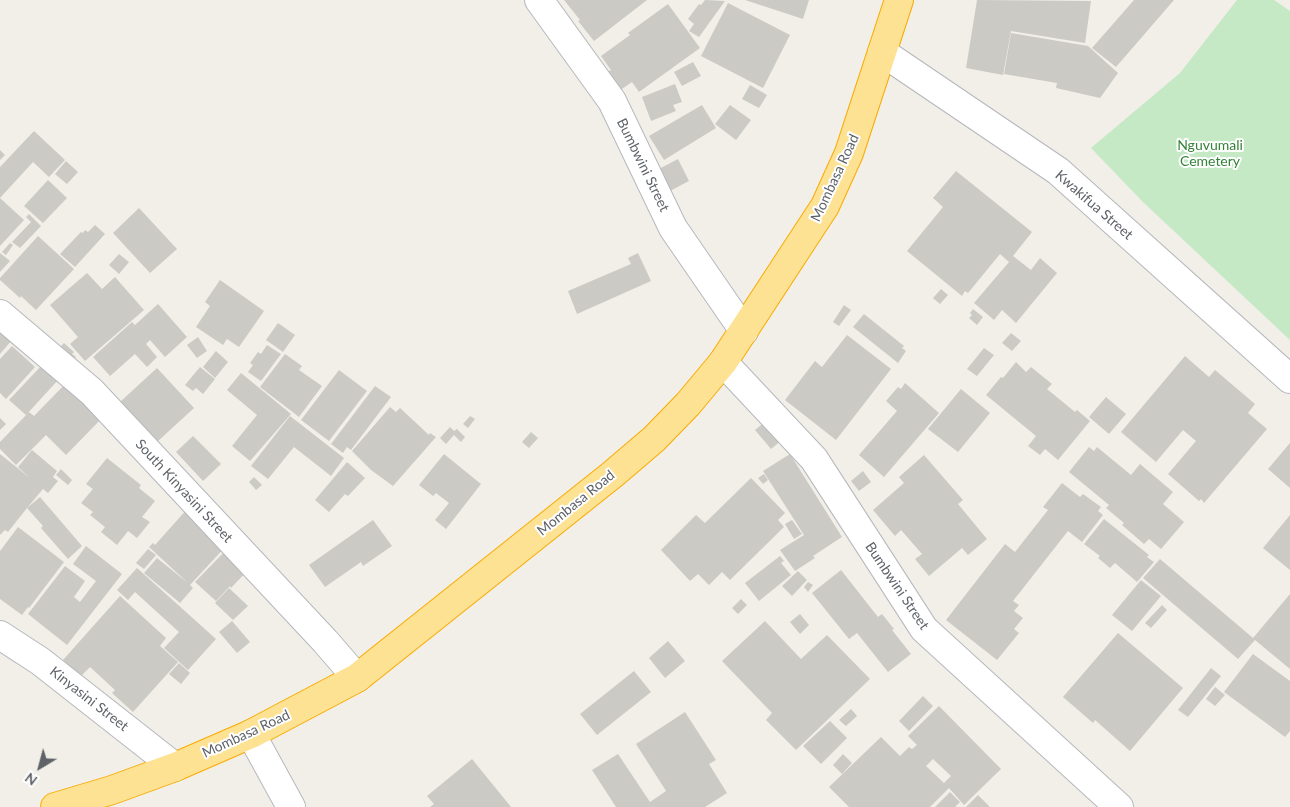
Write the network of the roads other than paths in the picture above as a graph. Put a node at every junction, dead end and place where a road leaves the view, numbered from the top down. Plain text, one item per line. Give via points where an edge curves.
1 (539, 0) edge
2 (899, 0) edge
3 (882, 52) junction
4 (0, 314) edge
5 (744, 331) junction
6 (723, 362) junction
7 (1290, 379) edge
8 (0, 635) edge
9 (358, 678) junction
10 (251, 734) junction
11 (175, 767) junction
12 (55, 807) edge
13 (292, 807) edge
14 (1119, 807) edge

1 - 5 street, Bumbwini Street via 612,101 673,228
2 - 3 highway, Mombasa Road
3 - 5 highway, Mombasa Road via 849,153 825,206
3 - 7 street, Kwakifua Street via 1058,171
4 - 9 street, South Kinyasini Street via 92,392
5 - 6 highway, Mombasa Road
6 - 9 highway, Mombasa Road via 654,439
6 - 14 street, Bumbwini Street via 814,459 924,629
8 - 11 street, Kinyasini Street via 40,661
9 - 10 highway, Mombasa Road
10 - 11 highway, Mombasa Road
10 - 13 street
11 - 12 highway, Mombasa Road

